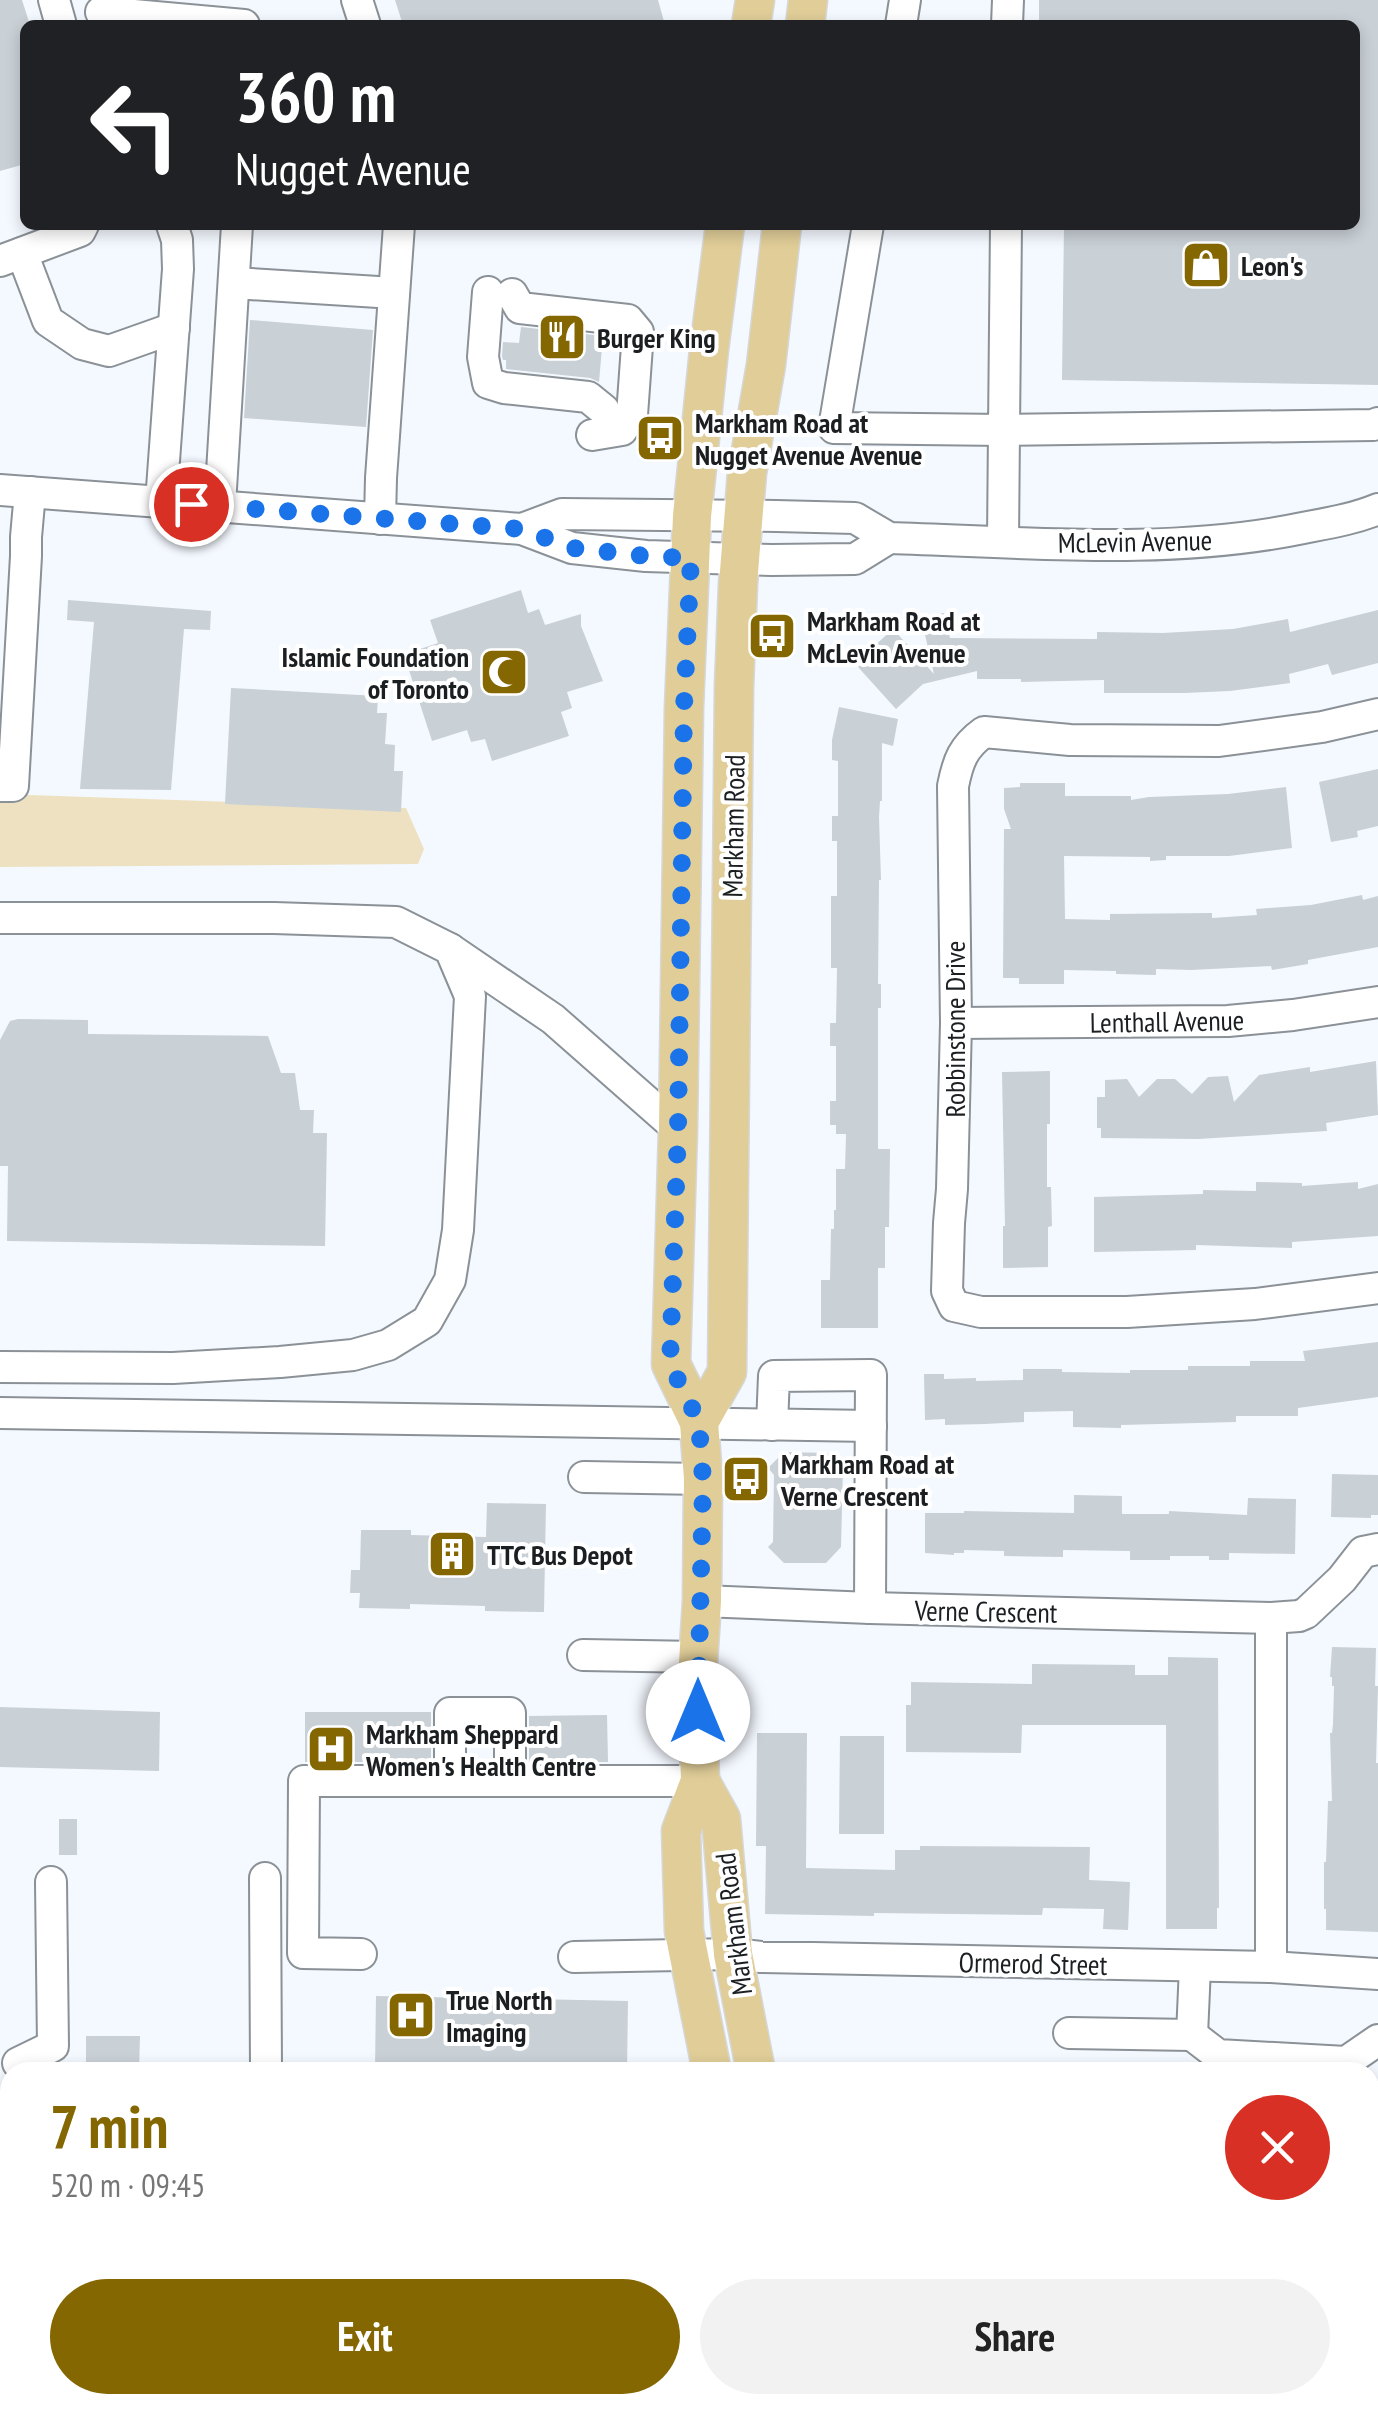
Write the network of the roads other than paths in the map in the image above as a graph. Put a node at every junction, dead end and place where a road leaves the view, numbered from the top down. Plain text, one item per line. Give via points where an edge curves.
1 (101, 12) edge
2 (189, 20) edge
3 (80, 230) edge
4 (174, 230) edge
5 (237, 230) edge
6 (399, 230) edge
7 (724, 230) edge
8 (781, 230) edge
9 (867, 230) edge
10 (1006, 230) edge
11 (11, 257) edge
12 (234, 282) junction
13 (394, 293) junction
14 (174, 328) junction
15 (598, 422) joint
16 (1378, 423) edge
17 (1004, 430) junction
18 (15, 491) edge
19 (161, 502) junction
20 (220, 506) junction
21 (1378, 509) edge
22 (692, 516) junction
23 (743, 517) junction
24 (380, 519) junction
25 (522, 529) junction
26 (889, 538) junction
27 (1003, 541) junction
28 (13, 555) edge
29 (691, 558) junction
30 (740, 559) junction
31 (1378, 714) edge
32 (0, 786) edge
33 (0, 918) edge
34 (450, 948) junction
35 (1378, 1002) edge
36 (956, 1023) junction
37 (678, 1130) junction
38 (1378, 1288) edge
39 (0, 1366) edge
40 (0, 1412) edge
41 (699, 1422) junction
42 (772, 1425) junction
43 (871, 1426) junction
44 (584, 1477) dead end
45 (703, 1480) junction
46 (1378, 1548) edge
47 (702, 1601) junction
48 (870, 1608) junction
49 (1271, 1618) junction
50 (583, 1655) dead end
51 (698, 1657) junction
52 (450, 1781) junction
53 (510, 1781) junction
54 (700, 1781) junction
55 (265, 1878) dead end
56 (52, 1882) dead end
57 (361, 1954) dead end
58 (733, 1954) junction
59 (688, 1956) junction
60 (574, 1957) dead end
61 (1196, 1967) junction
62 (1270, 1968) junction
63 (1378, 1974) edge
64 (1069, 2033) dead end
65 (1192, 2035) junction
66 (1378, 2040) edge
67 (20, 2062) edge
68 (266, 2062) edge
69 (710, 2062) edge
70 (754, 2062) edge
71 (1213, 2062) edge
72 (1346, 2062) edge
73 (0, 2282) edge
74 (0, 2310) edge

1 - 2 street
3 - 11 street
4 - 14 street
5 - 12 street
6 - 13 street
7 - 22 main road, Markham Road
8 - 23 main road, Markham Road
9 - 17 street via 834,428
10 - 17 street
11 - 14 street via 48,322 82,344 109,351
12 - 13 street
12 - 20 street
13 - 24 street
14 - 19 street
15 - 15 street via 588,397 488,383 483,356 500,293 520,308 628,320 638,332 632,415 622,430
16 - 17 street
17 - 27 street
18 - 19 street
18 - 28 street via 26,537
19 - 20 street
20 - 24 street
21 - 27 street, McLevin Avenue via 1265,536 1160,546
22 - 23 street, McLevin Avenue
22 - 25 street, McLevin Avenue via 562,514
22 - 29 main road, Markham Road
23 - 26 street, McLevin Avenue via 855,518
23 - 30 main road, Markham Road
24 - 25 street
25 - 29 street, McLevin Avenue via 572,548
26 - 27 street, McLevin Avenue
26 - 30 street, McLevin Avenue via 854,559
28 - 32 street via 13,786
29 - 30 street, McLevin Avenue
29 - 37 main road, Markham Road
30 - 41 main road, Markham Road via 727,1372
31 - 36 street, Robbinstone Drive via 1219,742 984,732 962,752 953,786
33 - 34 street via 396,922
34 - 37 street via 553,1019
34 - 39 street via 470,996 458,1230 450,1280 427,1321 388,1345 353,1355 173,1368
35 - 36 street, Lenthall Avenue via 1228,1022
36 - 38 street, Robbinstone Drive via 947,1291 954,1306 981,1312 1127,1312
37 - 41 main road, Markham Road via 670,1364
40 - 41 street
41 - 42 street
41 - 45 main road, Markham Road
42 - 43 street
42 - 43 street via 774,1376 871,1375
43 - 48 street
44 - 45 street
45 - 47 main road, Markham Road
46 - 49 street, Verne Crescent via 1362,1552 1306,1613
47 - 48 street, Verne Crescent
47 - 51 main road, Markham Road
48 - 49 street, Verne Crescent
49 - 62 street
50 - 51 street
51 - 54 main road, Markham Road
52 - 53 street
52 - 53 street via 450,1713 510,1714
52 - 57 street via 304,1781 303,1953
53 - 54 street
54 - 58 main road, Markham Road via 722,1819
54 - 59 main road, Markham Road via 682,1831
55 - 68 street
56 - 67 street via 53,2046
58 - 59 street, Ormerod Street
58 - 61 street, Ormerod Street
58 - 70 main road, Markham Road
59 - 60 street, Ormerod Street
59 - 69 main road, Markham Road
61 - 62 street, Ormerod Street
61 - 65 street
62 - 63 street, Ormerod Street
64 - 65 street
65 - 71 street
66 - 72 street
73 - 74 street

